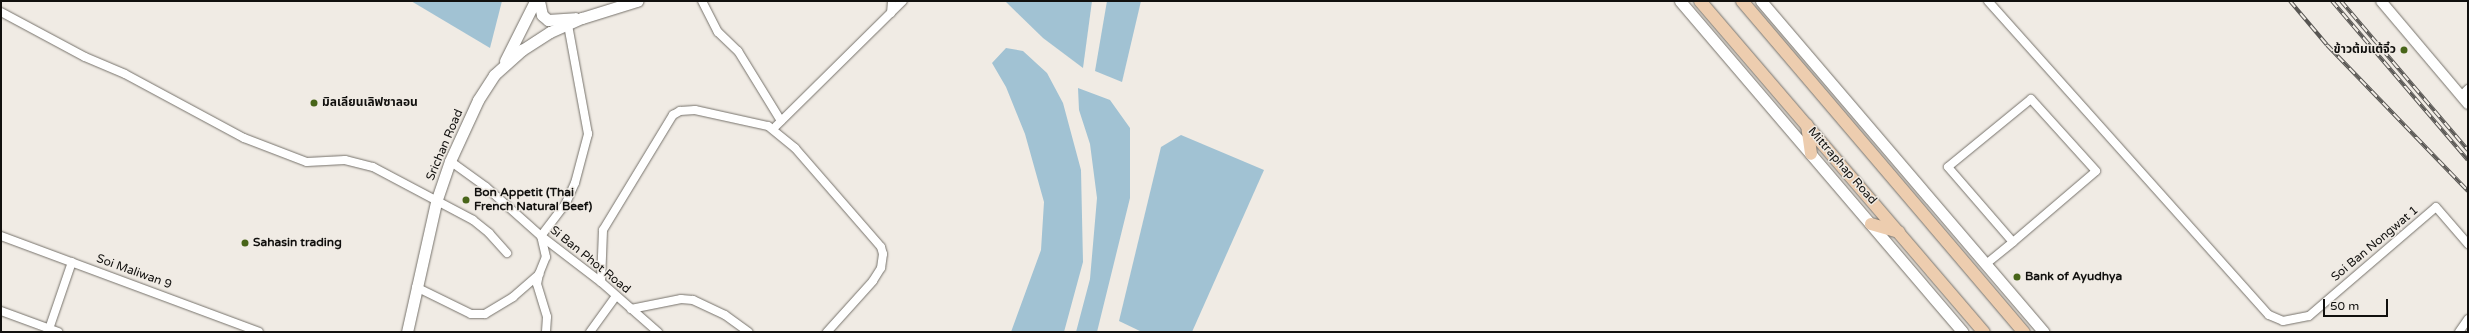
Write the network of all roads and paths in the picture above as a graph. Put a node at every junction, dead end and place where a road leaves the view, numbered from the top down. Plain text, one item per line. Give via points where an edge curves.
1 (535, 1) edge
2 (539, 1) edge
3 (637, 1) edge
4 (702, 1) edge
5 (892, 1) edge
6 (903, 1) edge
7 (1680, 1) edge
8 (1700, 1) edge
9 (1742, 1) edge
10 (1752, 1) edge
11 (1761, 1) edge
12 (1988, 1) edge
13 (2381, 1) edge
14 (1, 12) edge
15 (891, 13) junction
16 (1754, 15) junction
17 (582, 18) junction
18 (568, 25) junction
19 (501, 68) junction
20 (2464, 92) edge
21 (2468, 104) edge
22 (781, 121) junction
23 (1807, 125) junction
24 (774, 128) junction
25 (1811, 154) junction
26 (450, 161) junction
27 (436, 202) junction
28 (1871, 224) junction
29 (1899, 232) junction
30 (1, 236) edge
31 (541, 236) junction
32 (2013, 242) junction
33 (2468, 244) edge
34 (507, 253) dead end
35 (72, 262) junction
36 (1986, 264) junction
37 (538, 274) junction
38 (601, 282) junction
39 (416, 287) junction
40 (616, 296) junction
41 (631, 309) junction
42 (1, 311) edge
43 (2468, 319) edge
44 (49, 330) edge
45 (58, 332) edge
46 (259, 332) edge
47 (407, 332) edge
48 (546, 332) edge
49 (590, 332) edge
50 (658, 332) edge
51 (748, 332) edge
52 (827, 332) edge
53 (1963, 332) edge
54 (1984, 332) edge
55 (2024, 332) edge
56 (2044, 332) edge
57 (2459, 332) edge

1 - 19 main road
2 - 17 main road via 542,15 548,20
3 - 17 main road
4 - 22 street via 718,32 738,51
5 - 15 street
6 - 15 street
7 - 25 main road, Mittraphap Road
8 - 23 main road, Mittraphap Road
9 - 16 main road
10 - 16 main road
11 - 36 main road
12 - 33 street, Soi Ban Nongwat 1 via 2269,315 2283,321 2309,316 2436,207
13 - 20 street
14 - 27 street via 84,57 119,70 244,138 307,162 345,160 367,165
15 - 22 street
16 - 55 main road
17 - 18 main road, Srichan Road
18 - 19 main road, Srichan Road via 532,42
18 - 31 street via 588,134 575,183 566,203
19 - 26 main road, Srichan Road via 478,100
20 - 21 street
22 - 24 street
23 - 25 main road
23 - 29 main road, Mittraphap Road
24 - 38 street via 695,110 680,111 673,115 603,230
24 - 52 street via 800,153 881,247 883,254 881,268 873,281
25 - 28 main road, Mittraphap Road
26 - 27 main road, Srichan Road
26 - 31 street, Si Ban Phot Road via 486,187
27 - 34 street via 473,220
27 - 39 main road, Srichan Road
28 - 29 main road
28 - 53 main road, Mittraphap Road
29 - 54 main road, Mittraphap Road
30 - 35 street, Soi Maliwan 9
31 - 37 street via 546,256
31 - 38 street, Si Ban Phot Road
32 - 32 street via 2096,171 2031,99 1948,167
32 - 36 street
35 - 44 street
35 - 46 street, Soi Maliwan 9
36 - 56 main road
37 - 39 street via 508,301 485,314 471,314
37 - 48 street via 537,284 548,317
38 - 40 street, Si Ban Phot Road
39 - 47 main road, Srichan Road
40 - 41 street, Si Ban Phot Road
40 - 49 street
41 - 50 street, Si Ban Phot Road
41 - 51 street via 682,299 693,300 725,315
42 - 44 street
43 - 57 street
44 - 45 street

